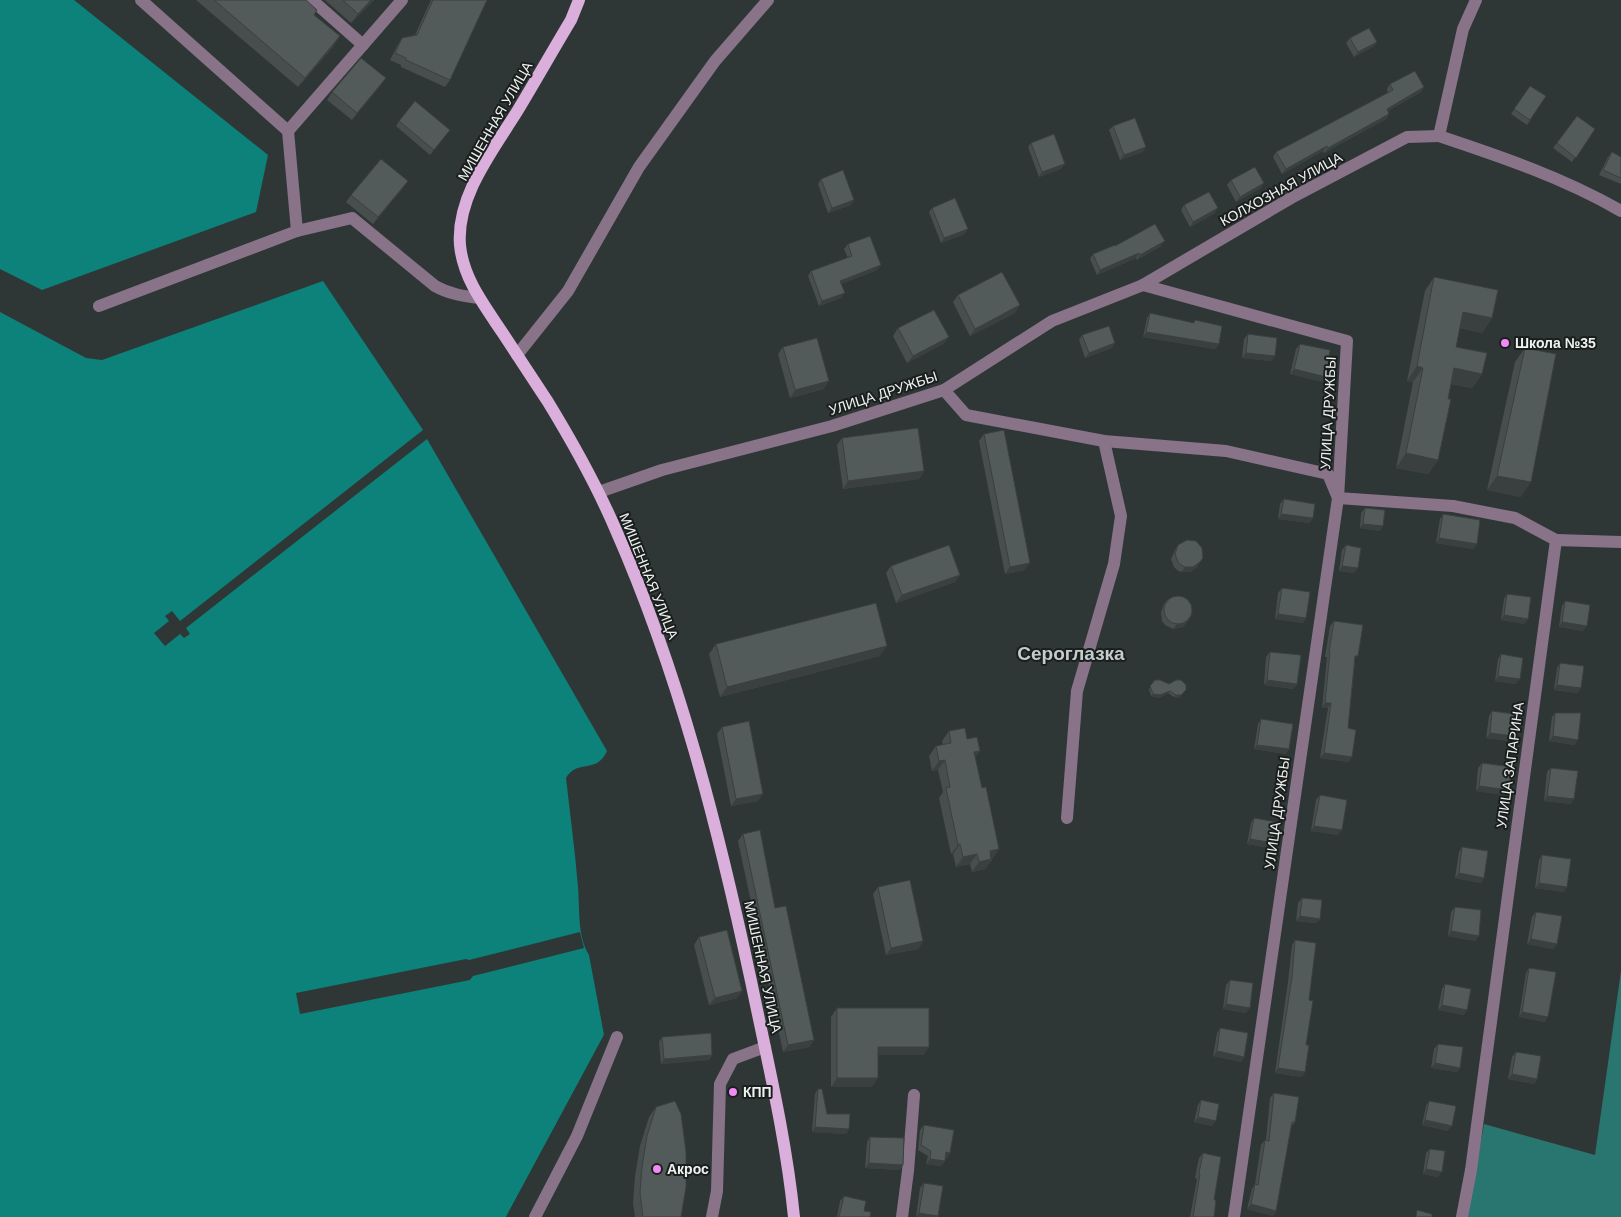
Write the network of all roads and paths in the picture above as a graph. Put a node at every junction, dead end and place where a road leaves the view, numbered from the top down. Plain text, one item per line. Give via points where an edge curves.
1 (142, 0) edge
2 (312, 0) edge
3 (402, 0) edge
4 (578, 0) edge
5 (768, 0) edge
6 (1476, 0) edge
7 (363, 45) junction
8 (288, 131) junction
9 (1439, 136) junction
10 (1621, 211) edge
11 (297, 231) junction
12 (1143, 285) junction
13 (479, 298) junction
14 (99, 306) dead end
15 (517, 355) junction
16 (944, 390) junction
17 (1104, 441) junction
18 (599, 492) junction
19 (1338, 498) junction
20 (1556, 540) junction
21 (1621, 542) edge
22 (1067, 818) dead end
23 (617, 1037) dead end
24 (765, 1047) junction
25 (914, 1095) dead end
26 (535, 1217) edge
27 (712, 1217) edge
28 (794, 1217) edge
29 (902, 1217) edge
30 (1234, 1217) edge
31 (1462, 1217) edge

1 - 8 street
2 - 7 street
3 - 7 street
4 - 13 main road, МИШЕННАЯ УЛИЦА via 570,20 484,164 462,214 462,258
5 - 15 street via 714,61 639,167 568,291
6 - 9 street via 1464,29
7 - 8 street
8 - 11 street
9 - 10 street via 1520,163
9 - 12 street, КОЛХОЗНАЯ УЛИЦА via 1407,137 1291,198
11 - 13 street via 352,218 435,286 450,293
11 - 14 street
12 - 16 street, УЛИЦА ДРУЖБЫ via 1052,321
12 - 19 street, УЛИЦА ДРУЖБЫ via 1347,341
13 - 15 main road, МИШЕННАЯ УЛИЦА
15 - 18 main road, МИШЕННАЯ УЛИЦА
16 - 17 street via 966,415
16 - 18 street, УЛИЦА ДРУЖБЫ via 832,426 662,470
17 - 19 street via 1226,451 1328,474
17 - 22 street via 1121,516 1114,564 1077,691
18 - 24 main road, МИШЕННАЯ УЛИЦА via 655,626 695,751 734,903
19 - 20 street via 1454,506 1515,518
19 - 30 street, УЛИЦА ДРУЖБЫ
20 - 21 street
20 - 31 street, УЛИЦА ЗАПАРИНА
23 - 26 street via 577,1136
24 - 27 street via 733,1060 720,1084 717,1191
24 - 28 main road, МИШЕННАЯ УЛИЦА via 785,1146
25 - 29 street

